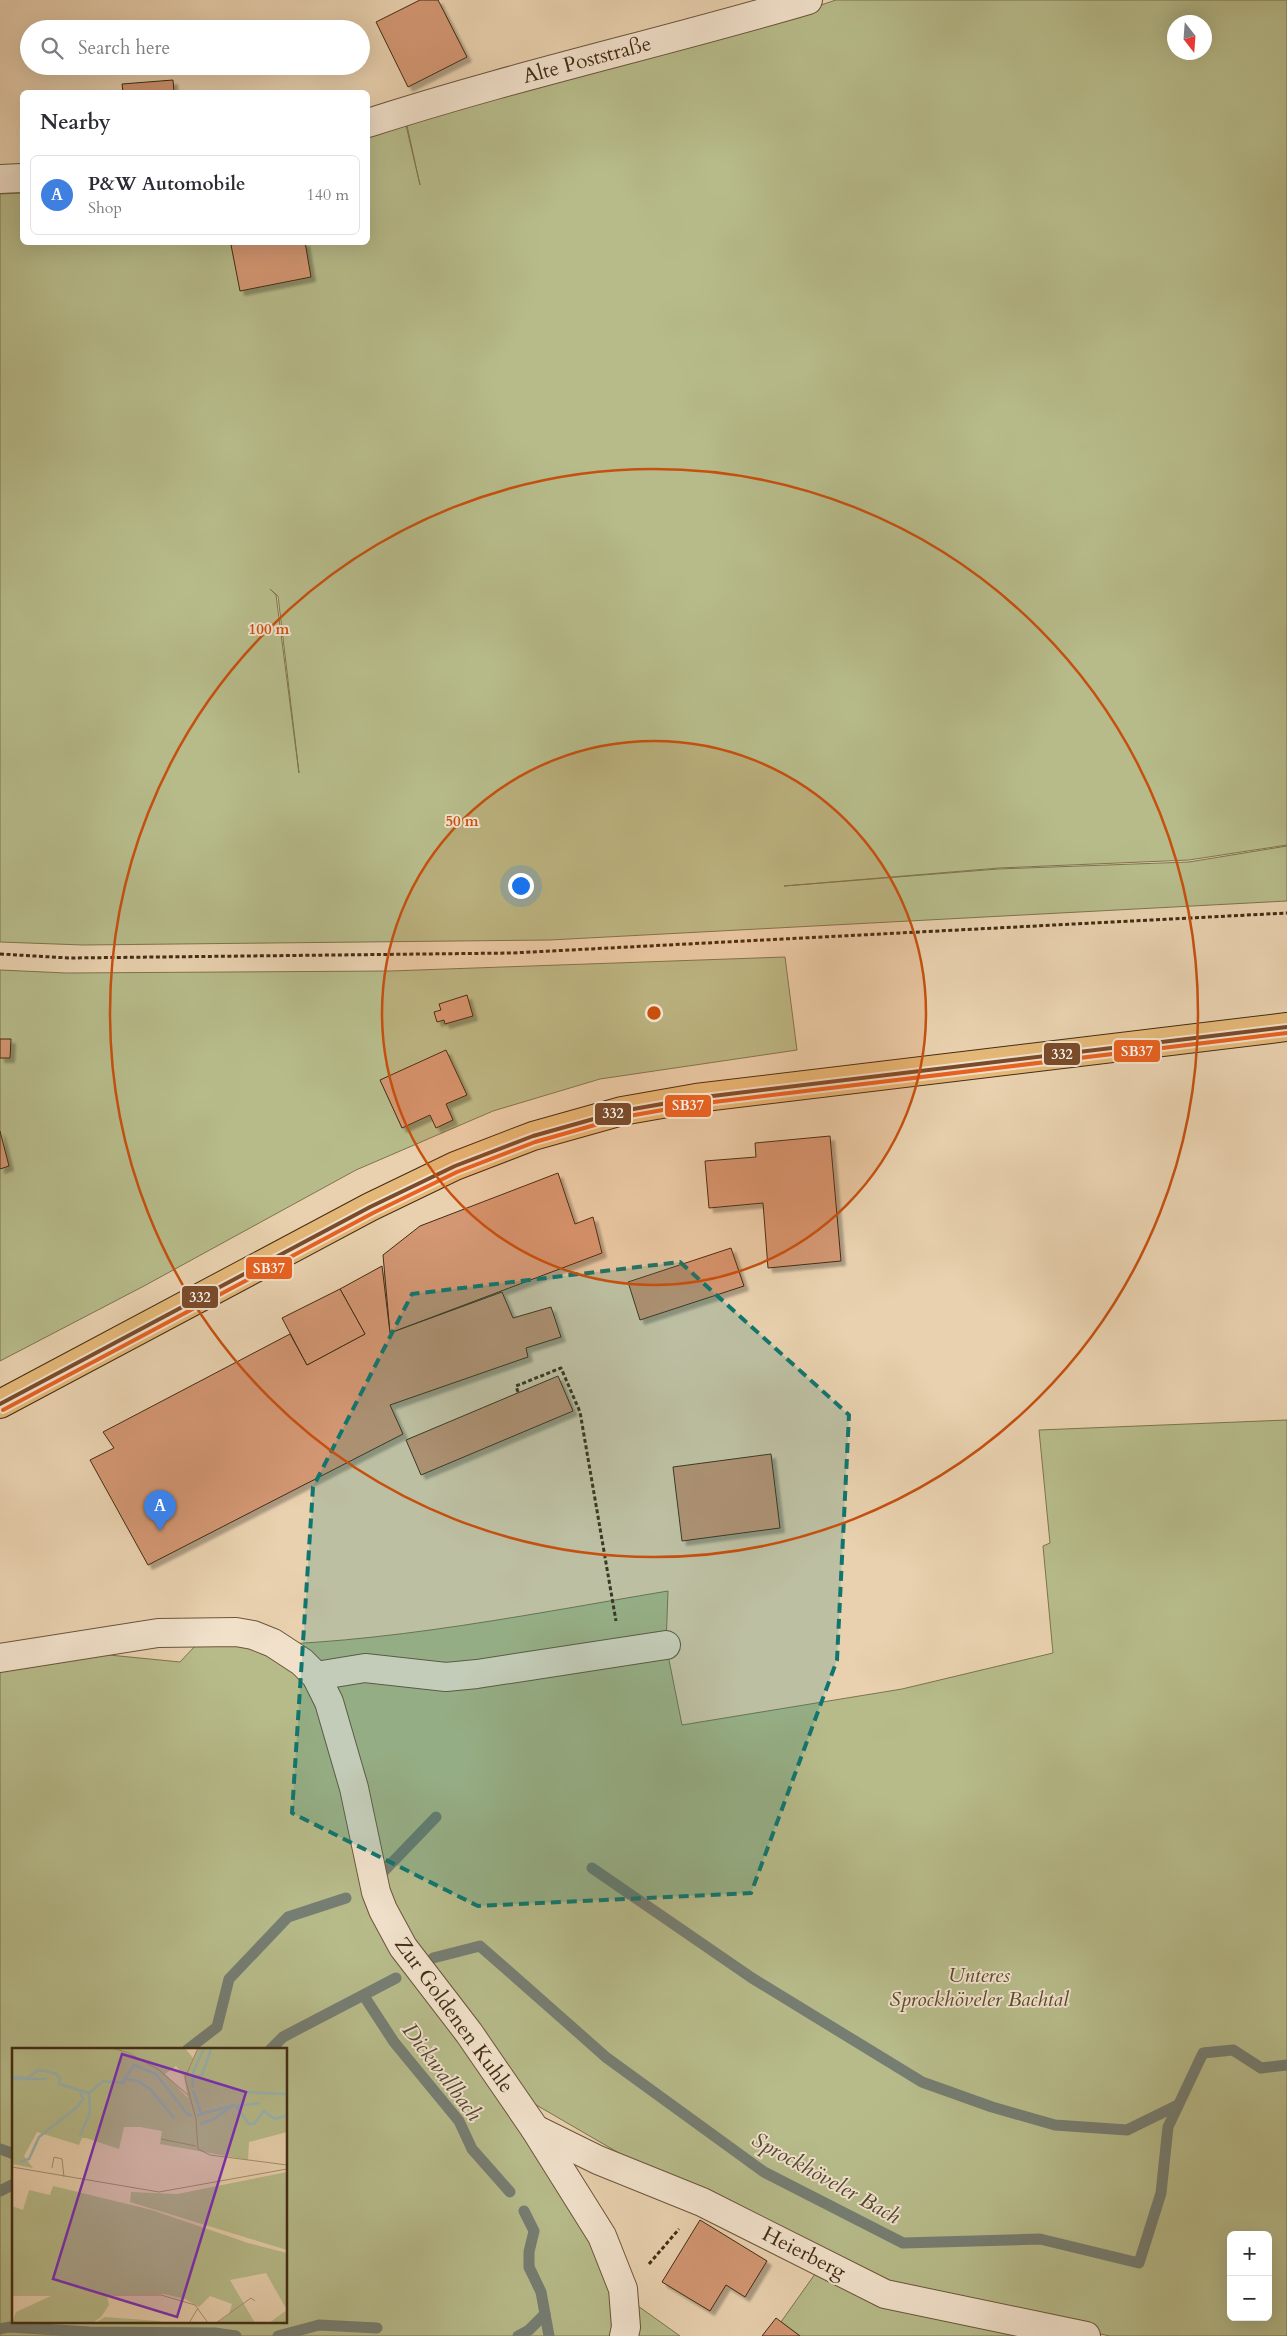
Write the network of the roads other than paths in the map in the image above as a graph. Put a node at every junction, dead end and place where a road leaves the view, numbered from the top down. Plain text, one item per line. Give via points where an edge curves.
1 (808, 0) edge
2 (370, 122) edge
3 (20, 178) edge
4 (0, 179) edge
5 (1287, 1027) edge
6 (0, 1404) edge
7 (666, 1645) dead end
8 (0, 1658) edge
9 (316, 1676) junction
10 (535, 2130) junction
11 (624, 2336) edge
12 (1086, 2336) edge

1 - 2 street, Alte Poststraße via 536,73
3 - 4 street
5 - 6 main road via 696,1098 622,1111 542,1134 455,1166 370,1207
7 - 9 street via 446,1677 365,1668
8 - 9 street, Zur Goldenen Kuhle via 158,1633 236,1632 253,1634 273,1643 302,1662
9 - 10 street, Zur Goldenen Kuhle via 329,1702 354,1788 376,1892 383,1910 403,1947 469,2033
10 - 11 street, Zur Goldenen Kuhle via 602,2236 623,2289
10 - 12 street, Heierberg via 598,2160 702,2202 885,2294

